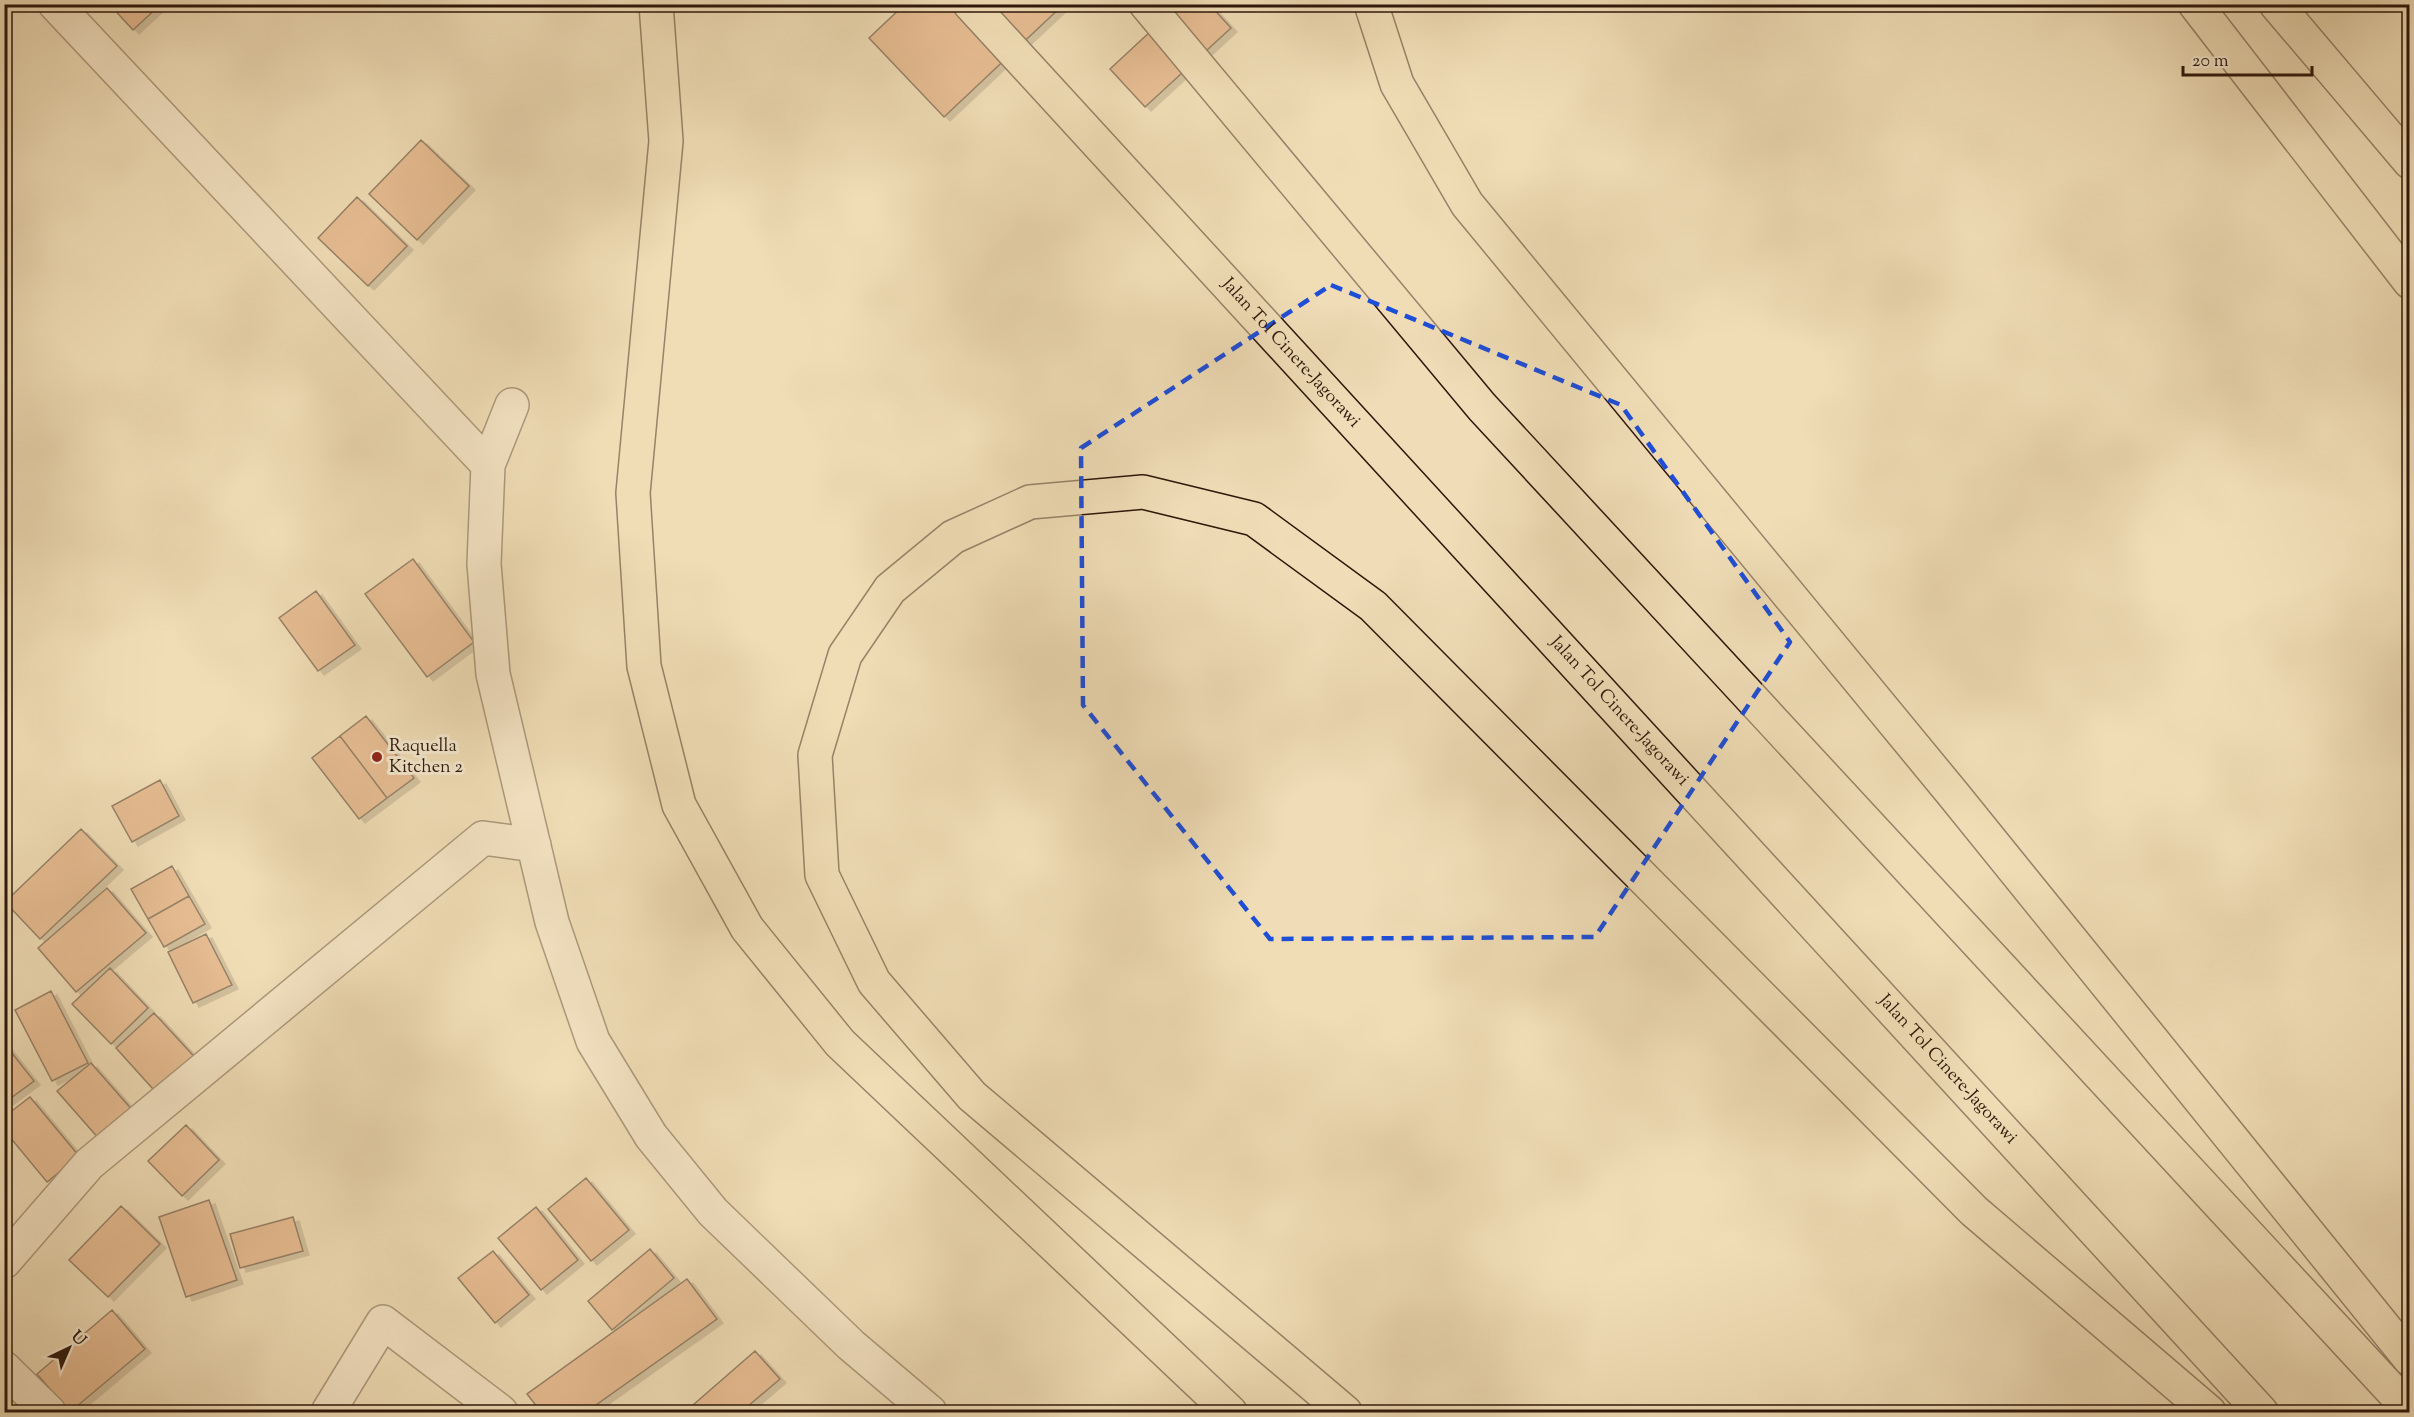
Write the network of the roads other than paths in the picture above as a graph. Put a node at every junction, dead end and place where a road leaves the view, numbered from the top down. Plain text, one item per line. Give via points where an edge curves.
1 (55, 4) edge
2 (656, 4) edge
3 (1146, 4) edge
4 (1371, 4) edge
5 (2195, 4) edge
6 (2276, 4) edge
7 (973, 8) edge
8 (2409, 162) edge
9 (2409, 282) edge
10 (512, 405) dead end
11 (488, 465) junction
12 (534, 845) junction
13 (4, 1262) edge
14 (2409, 1359) edge
15 (4, 1368) edge
16 (2409, 1410) edge
17 (49, 1413) edge
18 (328, 1413) edge
19 (501, 1413) edge
20 (930, 1413) edge
21 (1230, 1413) edge
22 (1345, 1413) edge
23 (2210, 1413) edge
24 (2260, 1413) edge

1 - 11 street
2 - 21 highway via 666,141 633,493 644,666 679,805 747,928 840,1043
3 - 16 highway via 1482,407
4 - 14 highway via 1397,84 1467,204 1953,794
5 - 9 highway
6 - 8 highway
7 - 24 highway, Jalan Tol Cinere-Jagorawi
10 - 11 street
11 - 12 street via 484,564 493,674
12 - 13 street via 483,838 89,1164
12 - 20 street via 552,922 594,1041 651,1136 713,1212 852,1345
15 - 17 street
18 - 19 street via 383,1322
22 - 23 highway via 972,1096 874,982 822,875 815,755 845,655 890,589 953,537 1030,502 1143,492 1254,519 1372,606 1974,1211

